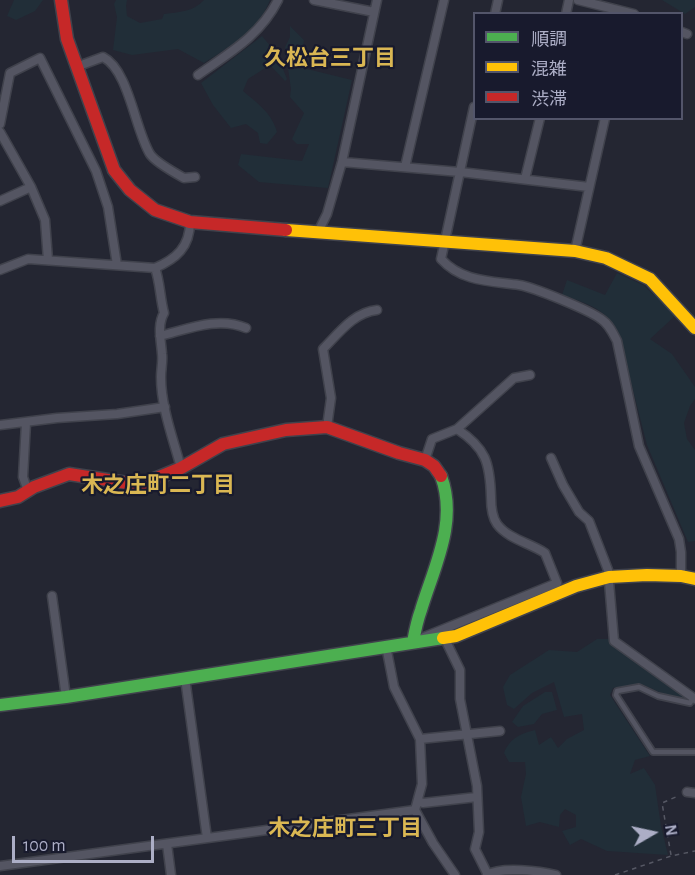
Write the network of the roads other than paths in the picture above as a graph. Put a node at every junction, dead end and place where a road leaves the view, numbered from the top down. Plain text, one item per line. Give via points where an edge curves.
1 (61, 0) edge
2 (278, 0) edge
3 (314, 0) edge
4 (377, 0) edge
5 (444, 0) edge
6 (578, 0) edge
7 (374, 12) junction
8 (627, 12) edge
9 (76, 67) junction
10 (198, 75) dead end
11 (473, 112) edge
12 (540, 120) edge
13 (605, 120) edge
14 (0, 124) edge
15 (0, 132) edge
16 (342, 162) junction
17 (405, 167) junction
18 (460, 172) junction
19 (195, 177) dead end
20 (525, 179) junction
21 (31, 187) junction
22 (589, 187) junction
23 (0, 201) edge
24 (190, 222) junction
25 (318, 232) junction
26 (445, 243) junction
27 (574, 251) junction
28 (48, 260) junction
29 (117, 265) junction
30 (155, 268) junction
31 (0, 270) edge
32 (377, 310) dead end
33 (695, 327) edge
34 (246, 328) dead end
35 (160, 336) junction
36 (530, 375) dead end
37 (165, 407) junction
38 (26, 423) junction
39 (0, 425) edge
40 (327, 427) junction
41 (457, 429) junction
42 (551, 458) dead end
43 (425, 460) junction
44 (181, 468) junction
45 (28, 490) junction
46 (0, 501) edge
47 (681, 576) junction
48 (609, 577) junction
49 (695, 579) edge
50 (52, 596) dead end
51 (442, 634) junction
52 (413, 642) junction
53 (386, 646) junction
54 (185, 678) junction
55 (66, 697) junction
56 (694, 699) edge
57 (0, 705) edge
58 (500, 731) dead end
59 (468, 734) junction
60 (420, 739) junction
61 (695, 752) edge
62 (477, 797) junction
63 (416, 806) junction
64 (207, 838) junction
65 (167, 844) junction
66 (0, 866) edge
67 (451, 874) edge
68 (171, 875) edge
69 (488, 875) edge
70 (556, 875) edge

1 - 9 street
2 - 10 street via 252,36
3 - 7 street
4 - 7 street
5 - 17 street
6 - 8 street
7 - 16 street
9 - 19 street via 103,57 111,61 150,155 184,178
9 - 24 street via 114,170 127,189 166,217
11 - 18 street
12 - 20 street
13 - 22 street
14 - 29 street via 10,73 39,58 96,171 108,207
15 - 21 street
16 - 17 street
16 - 25 street
17 - 18 street
18 - 20 street
18 - 26 street
20 - 22 street
21 - 23 street
21 - 28 street via 45,220
22 - 27 street
24 - 25 street
24 - 30 street via 184,249
25 - 26 street
26 - 27 street
26 - 47 street via 441,259 450,269 494,283 521,286 590,312 610,329 617,342 639,446 679,539
27 - 33 street via 606,258 650,279
28 - 29 street
28 - 31 street via 28,259
29 - 30 street
30 - 35 street via 164,313
32 - 40 street via 352,320 323,349 331,398
34 - 35 street via 218,322
35 - 37 street
36 - 41 street via 514,378
37 - 38 street
37 - 44 street
38 - 39 street
38 - 45 street via 22,477
40 - 43 street
40 - 44 street via 278,431 223,444
41 - 43 street via 432,439
41 - 51 street via 475,441 483,454 496,524 545,553 557,583
42 - 48 street via 579,512 589,521
43 - 52 street via 441,476 447,512 443,545
44 - 45 street via 140,485 69,474
45 - 46 street
47 - 48 street
47 - 49 street
48 - 51 street via 576,586 456,636
48 - 56 street via 614,641
50 - 55 street
51 - 52 street
51 - 59 street via 460,670 460,699
52 - 53 street
53 - 54 street
53 - 60 street via 394,687
54 - 55 street
54 - 64 street
55 - 57 street
56 - 61 lane via 690,703 639,687 617,691 616,695 653,752
58 - 59 street
59 - 60 street
59 - 62 street
60 - 63 street via 422,784
62 - 63 street
62 - 69 street via 479,832 475,849
63 - 64 street
63 - 67 street
64 - 65 street
65 - 66 street
65 - 68 street
69 - 70 street via 520,870

